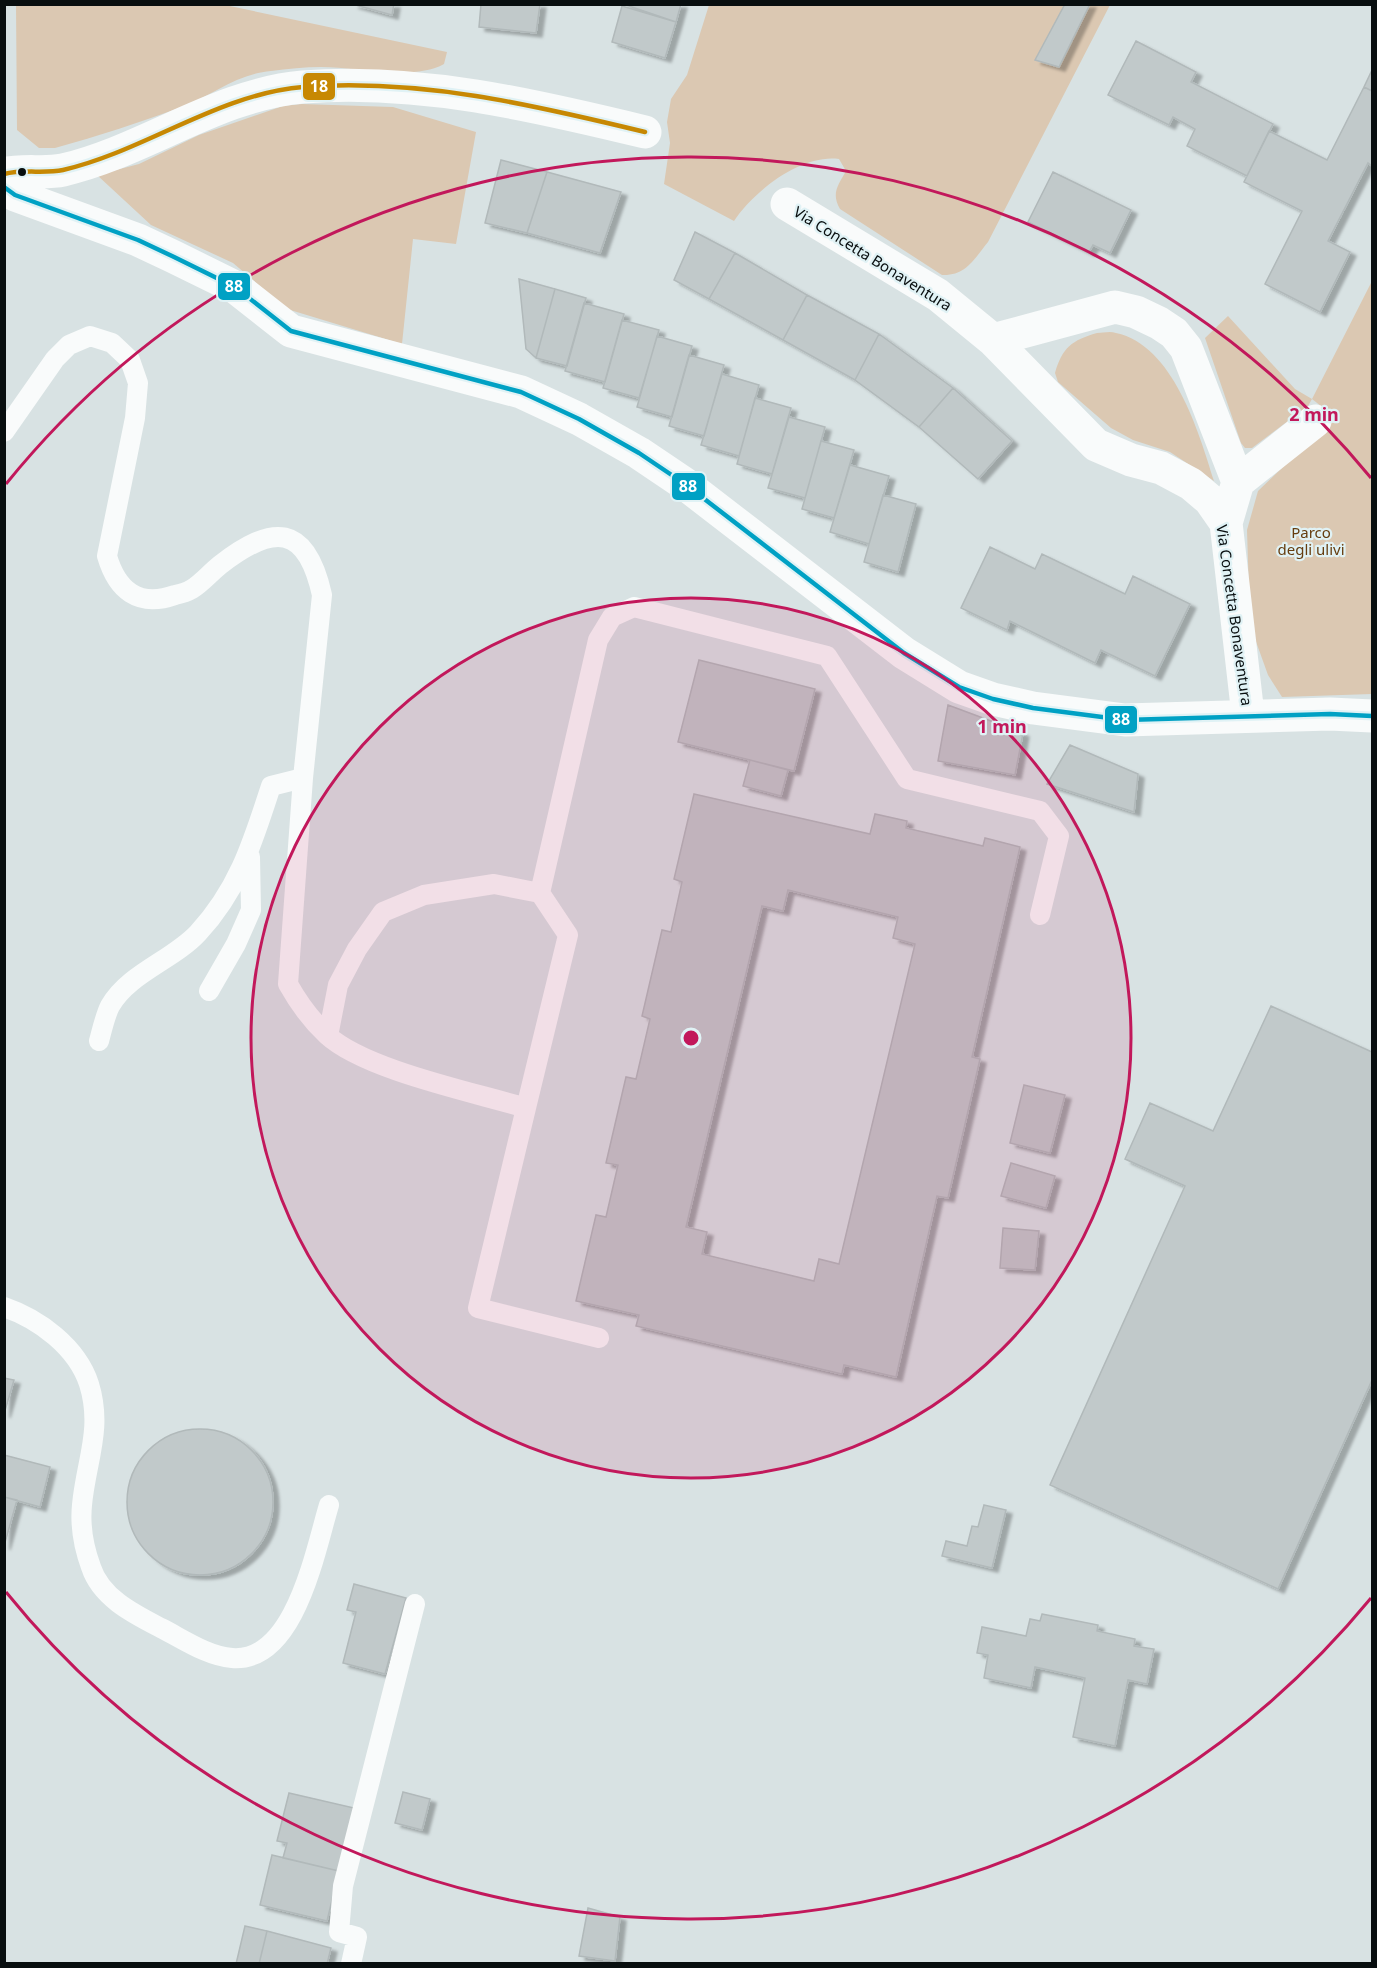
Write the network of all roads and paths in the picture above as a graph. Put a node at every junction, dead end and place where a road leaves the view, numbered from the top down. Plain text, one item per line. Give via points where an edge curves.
1 (645, 132) dead end
2 (4, 174) edge
3 (4, 187) edge
4 (787, 204) dead end
5 (993, 340) junction
6 (1315, 421) dead end
7 (4, 432) edge
8 (1238, 482) junction
9 (1226, 523) junction
10 (1248, 715) junction
11 (1372, 716) edge
12 (303, 778) junction
13 (250, 851) junction
14 (540, 893) junction
15 (1040, 915) dead end
16 (209, 991) dead end
17 (328, 1036) junction
18 (99, 1041) dead end
19 (526, 1108) junction
20 (4, 1307) edge
21 (599, 1338) dead end
22 (329, 1505) dead end
23 (415, 1604) dead end
24 (351, 1964) edge

1 - 2 street via 520,102 398,87 303,87 238,103 61,170 21,169
3 - 10 street via 15,195 138,240 235,287 291,331 521,392 579,419 685,484 904,653 959,687 1033,708 1125,720
4 - 5 street, Via Concetta Bonaventura via 938,295
5 - 8 street via 1115,307 1159,323 1186,348
5 - 9 street, Via Concetta Bonaventura via 1096,445 1161,468 1191,484 1210,500
6 - 8 street
7 - 12 lane via 41,377 69,345 90,336 112,344 130,360 138,383 135,418 107,556 112,573 124,589 140,598 163,599 190,590 241,549 268,536 289,538 306,549 322,595
8 - 9 street
9 - 10 street, Via Concetta Bonaventura
10 - 11 street
12 - 13 lane via 271,786
12 - 17 lane via 288,984 299,1004
13 - 16 lane via 251,910
13 - 18 lane via 234,887 198,933 133,981 110,1005
14 - 15 lane via 598,640 612,617 634,607 827,656 907,779 1040,811 1059,836
14 - 17 lane via 494,884 424,895 383,912 338,985
14 - 19 lane via 568,935
17 - 19 lane via 368,1061
19 - 21 lane via 478,1308
20 - 22 lane via 24,1314 53,1334 75,1358 88,1383 95,1437 82,1505 83,1537 91,1570 106,1592 128,1611 213,1654 233,1658 256,1654 278,1637 296,1609
23 - 24 lane via 343,1886 339,1932 357,1937

